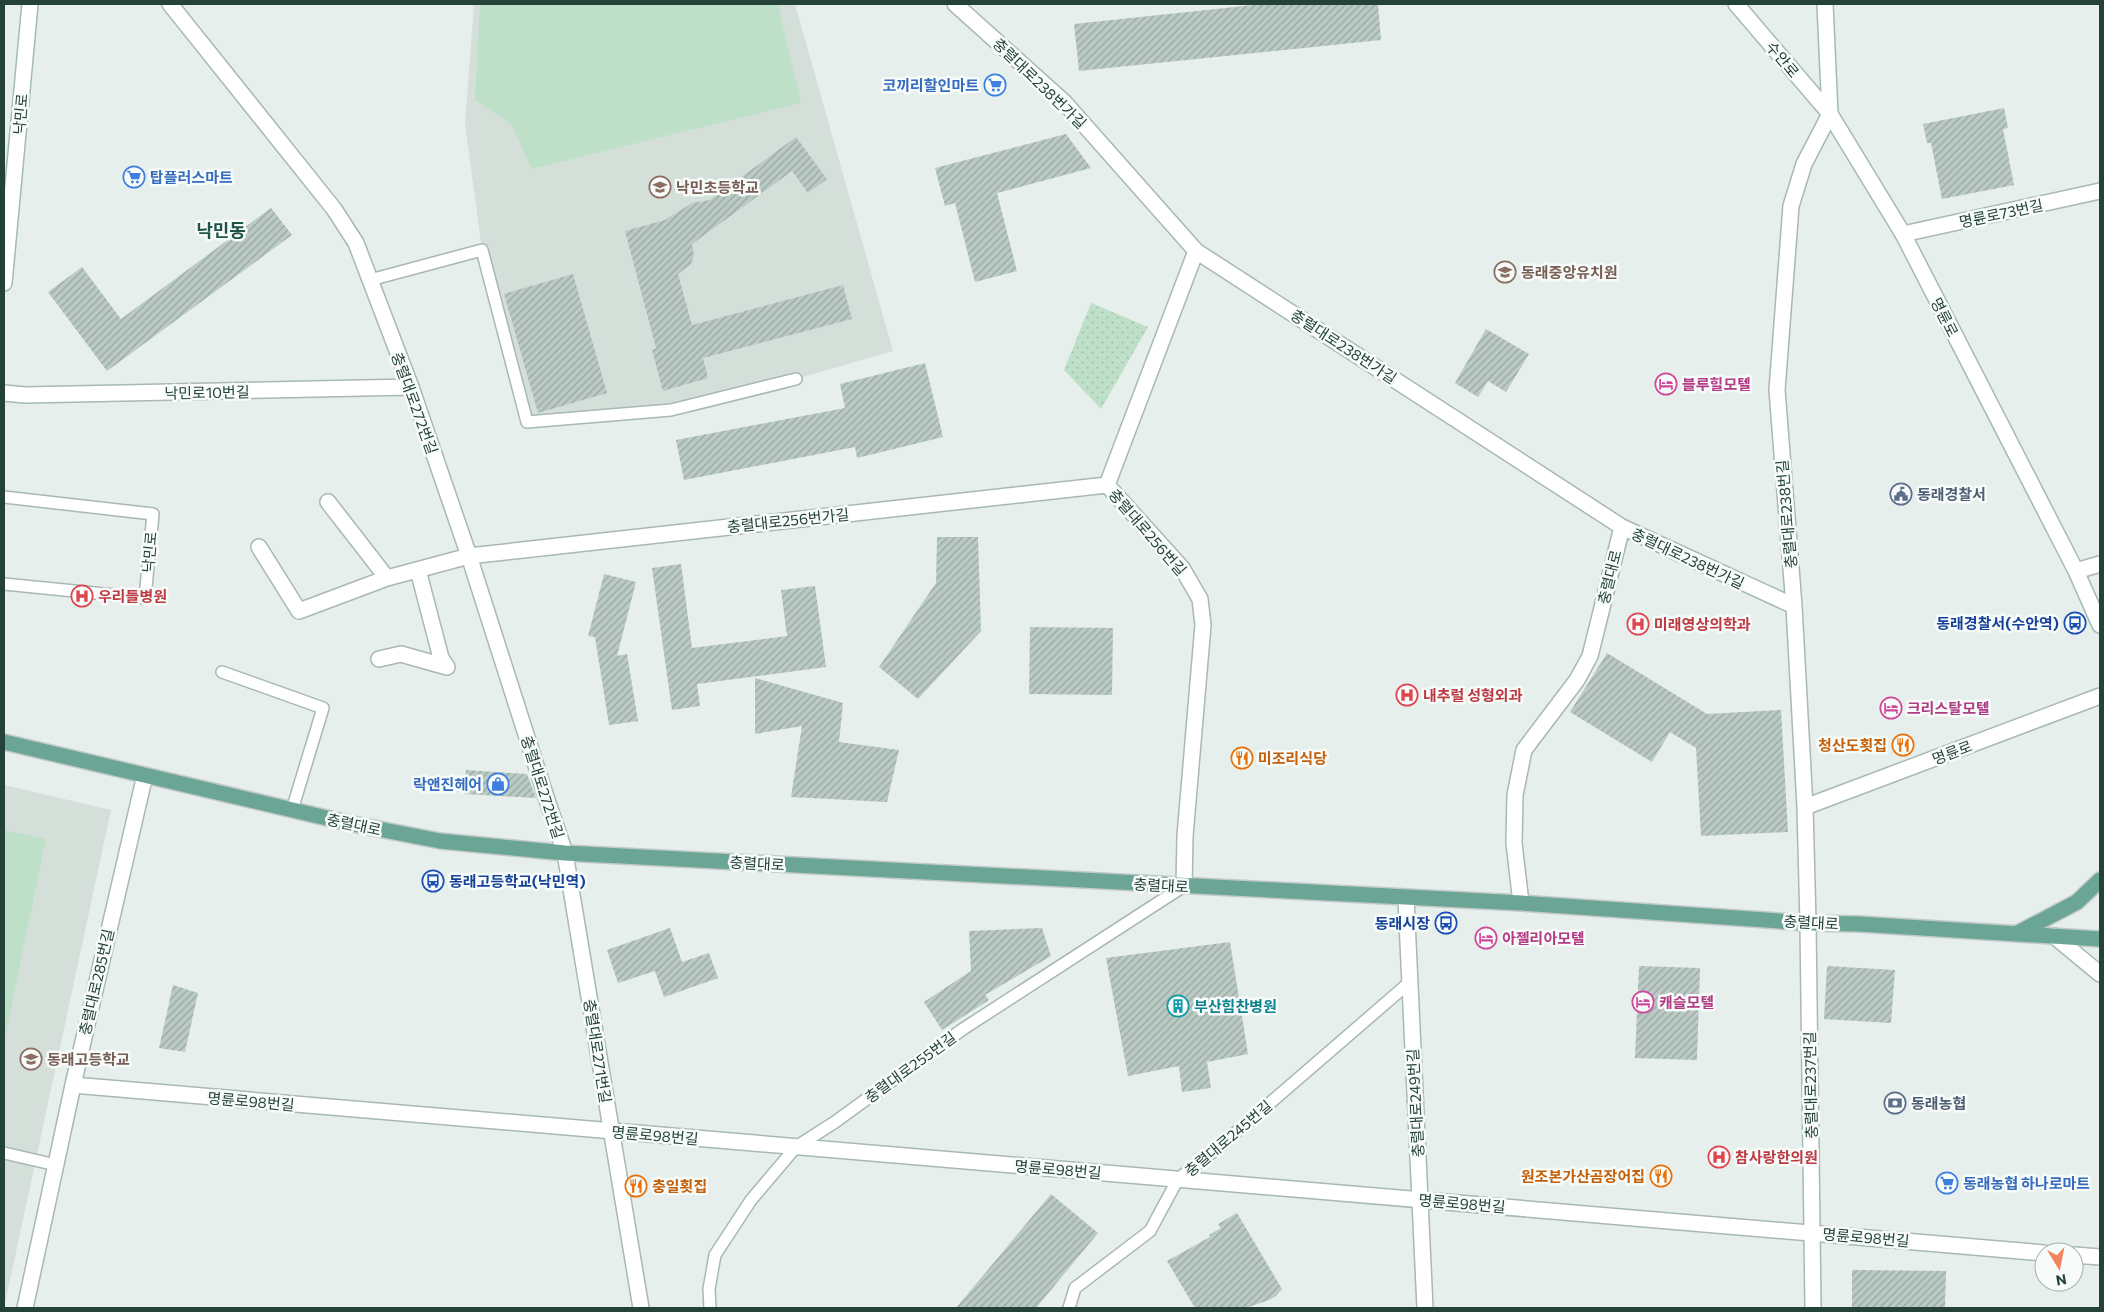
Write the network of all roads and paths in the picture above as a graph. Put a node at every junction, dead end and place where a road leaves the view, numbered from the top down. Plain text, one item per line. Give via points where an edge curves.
1 (30, 4) edge
2 (170, 4) edge
3 (956, 4) edge
4 (1736, 4) edge
5 (1825, 4) edge
6 (1830, 114) junction
7 (2100, 191) edge
8 (1903, 234) junction
9 (1196, 250) junction
10 (370, 280) junction
11 (4, 283) edge
12 (796, 378) dead end
13 (410, 388) junction
14 (4, 393) edge
15 (1107, 485) junction
16 (4, 497) edge
17 (328, 502) dead end
18 (1622, 528) junction
19 (259, 547) dead end
20 (469, 556) junction
21 (2100, 564) edge
22 (418, 570) junction
23 (2076, 571) junction
24 (387, 578) junction
25 (4, 584) edge
26 (1794, 606) junction
27 (2100, 625) edge
28 (379, 659) dead end
29 (222, 672) dead end
30 (2100, 696) edge
31 (4, 742) edge
32 (145, 775) junction
33 (1805, 808) junction
34 (292, 810) junction
35 (566, 853) junction
36 (2100, 880) edge
37 (1184, 886) junction
38 (1406, 899) junction
39 (1521, 904) junction
40 (1808, 923) junction
41 (2017, 934) junction
42 (2054, 936) junction
43 (2100, 939) edge
44 (2100, 974) edge
45 (1410, 982) junction
46 (73, 1086) junction
47 (612, 1131) junction
48 (796, 1147) junction
49 (4, 1153) edge
50 (56, 1166) junction
51 (1178, 1179) junction
52 (1420, 1200) junction
53 (1812, 1233) junction
54 (2034, 1252) edge
55 (2084, 1256) edge
56 (2100, 1257) edge
57 (25, 1308) edge
58 (641, 1308) edge
59 (710, 1308) edge
60 (1069, 1308) edge
61 (1424, 1308) edge
62 (1813, 1308) edge

1 - 11 street, 낙민로
2 - 10 street, 충렬대로272번길 via 334,209 356,243
3 - 9 street, 충렬대로238번가길 via 1064,102
4 - 6 street, 수안로
5 - 6 street, 명륜로
6 - 8 street, 명륜로
6 - 26 street, 충렬대로238번길 via 1804,164 1791,206 1785,268 1777,390
7 - 8 street, 명륜로73번길
8 - 23 street, 명륜로
9 - 15 street, 충렬대로256번길
9 - 18 street, 충렬대로238번가길
10 - 12 lane via 482,250 528,422 671,410
10 - 13 street, 충렬대로272번길
13 - 14 street, 낙민로10번길
13 - 20 street, 충렬대로272번길
15 - 20 street, 충렬대로256번가길
15 - 37 street, 충렬대로256번길 via 1182,568 1200,599 1203,626 1185,836
16 - 25 lane, 낙민로 via 153,514 146,598
17 - 24 street
18 - 26 street, 충렬대로238번가길
18 - 39 street, 충렬대로 via 1590,656 1577,680 1524,750 1515,804 1514,843
19 - 24 street, 충렬대로256번가길 via 299,610
20 - 22 street, 충렬대로256번가길
20 - 35 street, 충렬대로272번길
21 - 23 street
22 - 24 street, 충렬대로256번가길
22 - 28 street via 446,667 401,654
23 - 27 street, 명륜로
26 - 33 street, 충렬대로238번길
29 - 34 lane via 323,708
30 - 33 street, 명륜로
31 - 32 main road, 충렬대로
32 - 34 main road, 충렬대로
32 - 46 street, 충렬대로285번길
33 - 40 street, 충렬대로238번길
34 - 35 main road, 충렬대로 via 440,841
35 - 37 main road, 충렬대로
35 - 47 street, 충렬대로271번길
36 - 41 main road via 2077,902
37 - 38 main road, 충렬대로
37 - 48 lane, 충렬대로255번길 via 963,1029
38 - 39 main road, 충렬대로
38 - 45 street, 충렬대로249번길
39 - 40 main road, 충렬대로
40 - 41 main road, 충렬대로
40 - 53 street, 충렬대로237번길
41 - 42 main road, 충렬대로
42 - 43 main road, 충렬대로
42 - 44 street
45 - 51 lane, 충렬대로245번길
45 - 52 street, 충렬대로249번길
46 - 47 street, 명륜로98번길
46 - 50 street, 충렬대로285번길
47 - 48 street, 명륜로98번길
47 - 58 street, 충렬대로271번길
48 - 51 street, 명륜로98번길
48 - 59 lane, 충렬대로255번길 via 751,1200 715,1255 709,1289
49 - 50 lane
50 - 57 street, 충렬대로285번길
51 - 52 street, 명륜로98번길
51 - 60 lane, 충렬대로245번길 via 1150,1231 1075,1288
52 - 53 street, 명륜로98번길
52 - 61 street, 충렬대로249번길
53 - 54 street, 명륜로98번길
53 - 62 street, 충렬대로237번길
55 - 56 street

